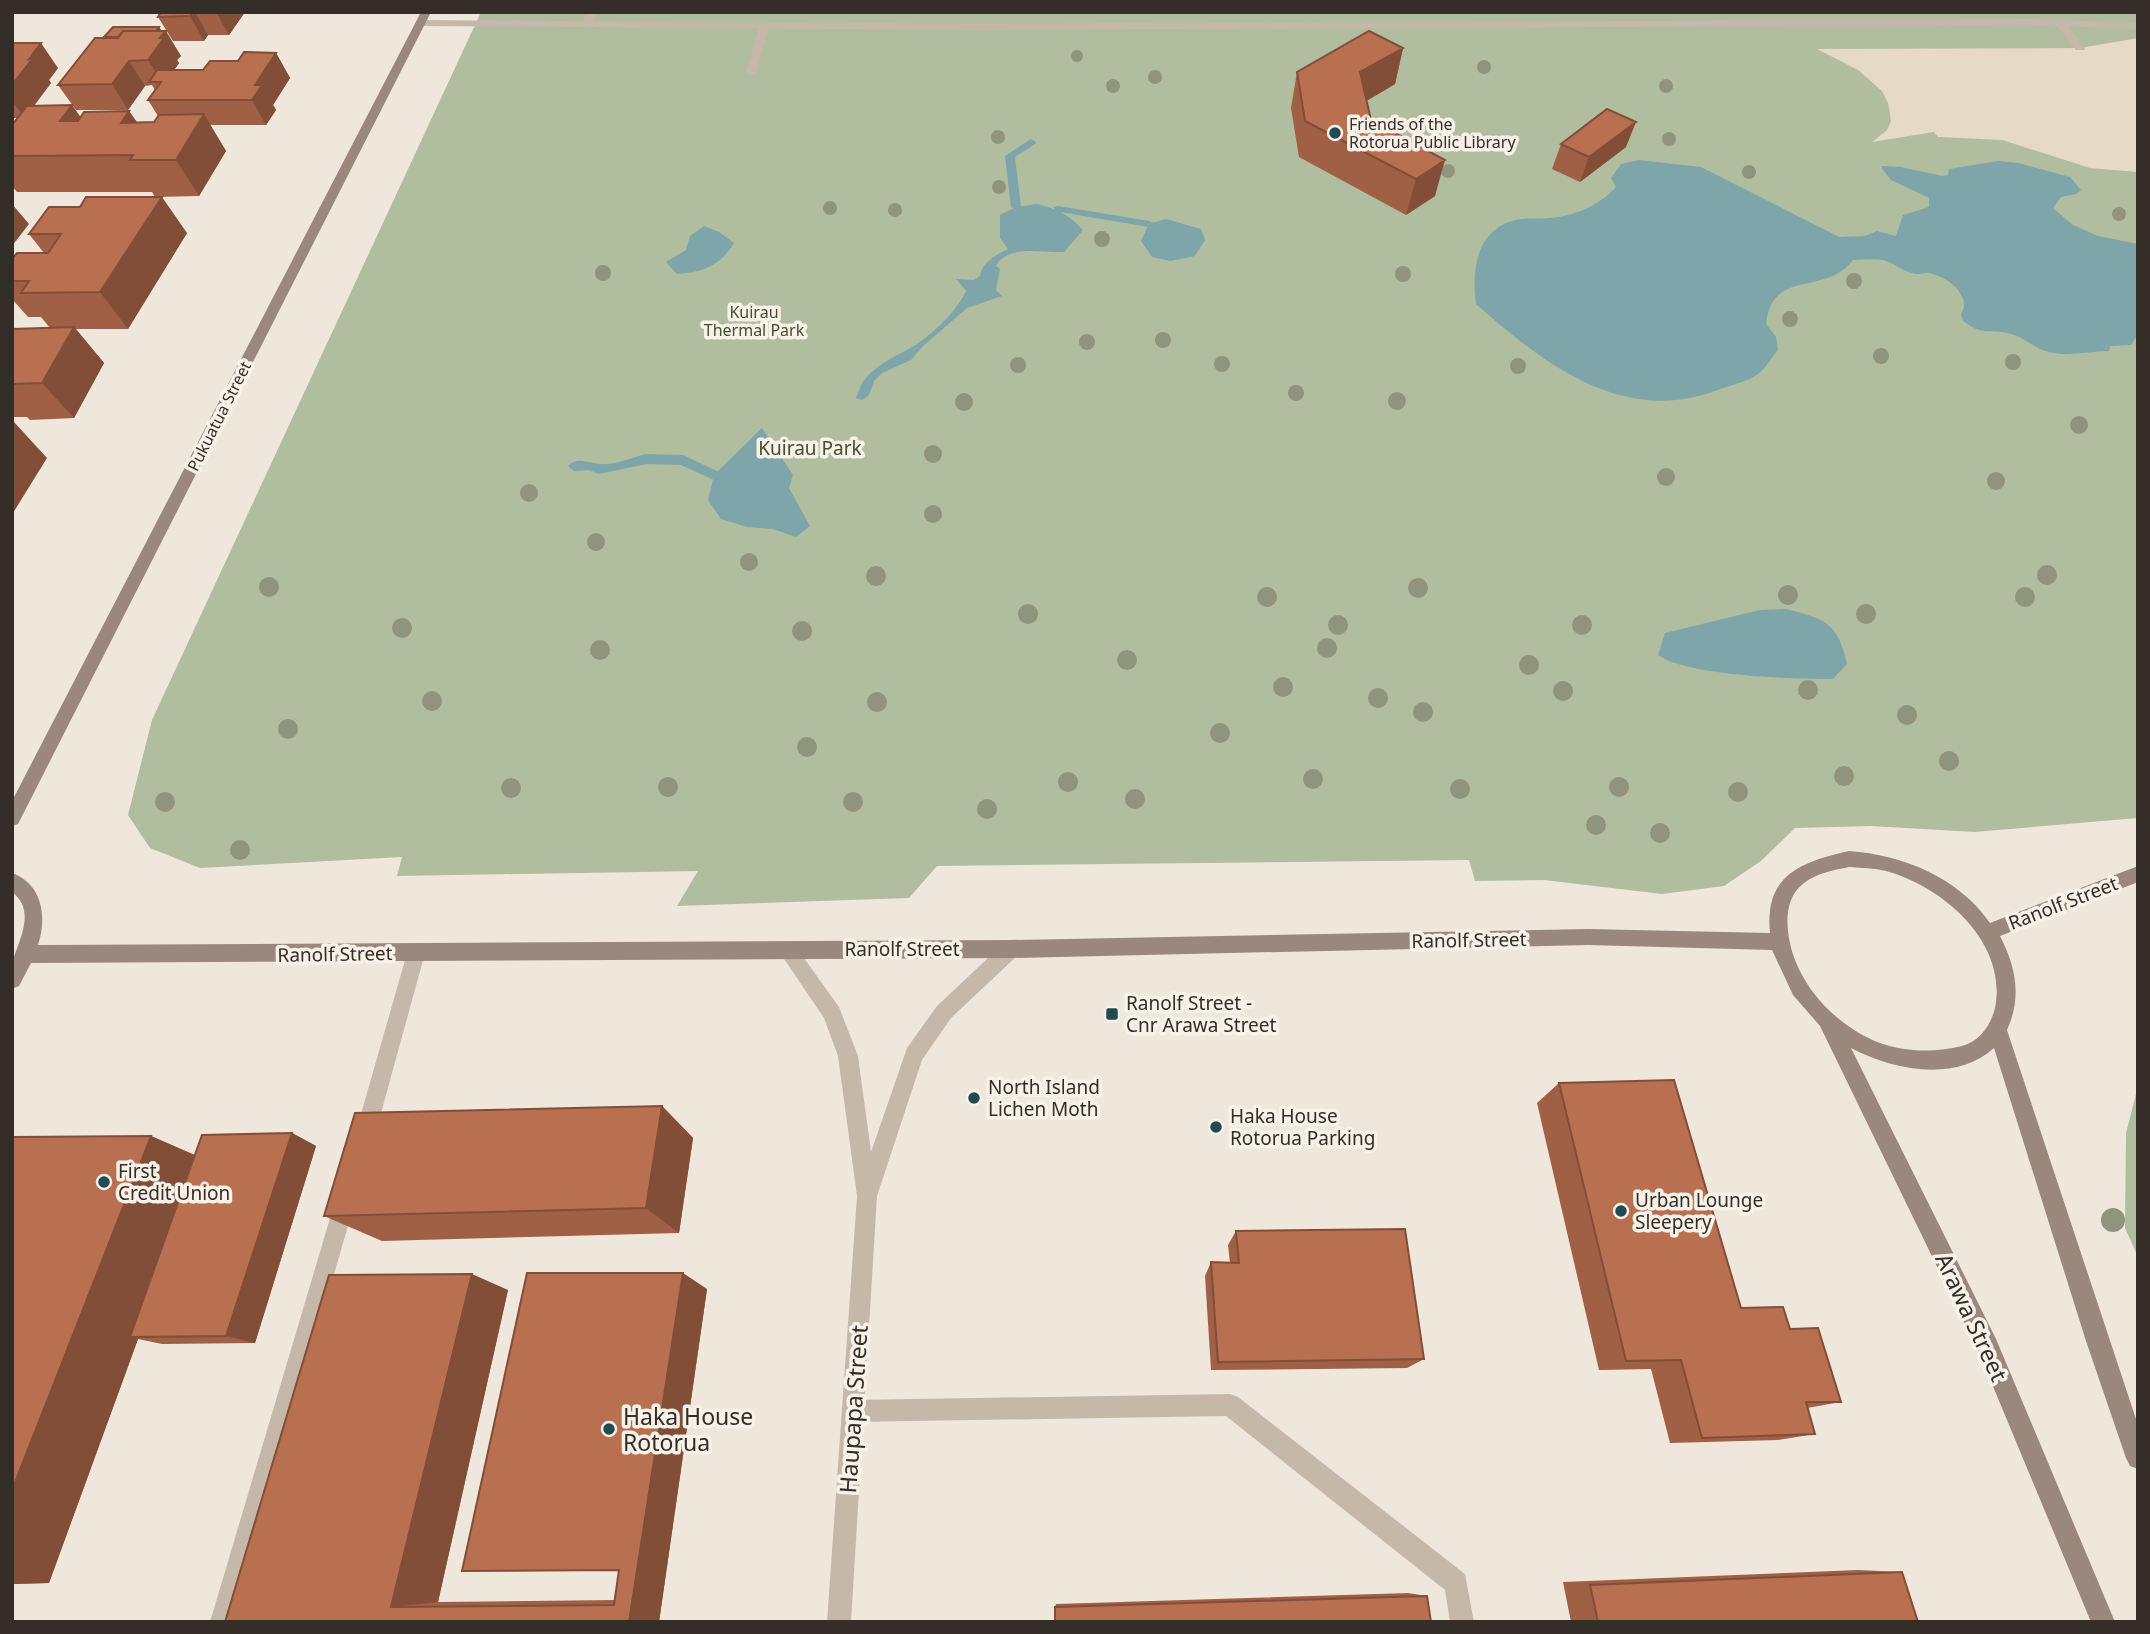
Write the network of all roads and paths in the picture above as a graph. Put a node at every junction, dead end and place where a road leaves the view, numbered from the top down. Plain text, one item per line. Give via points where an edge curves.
1 (592, 12) edge
2 (423, 18) edge
3 (2060, 23) junction
4 (587, 25) junction
5 (2138, 26) edge
6 (764, 27) junction
7 (2080, 48) dead end
8 (751, 73) dead end
9 (12, 819) edge
10 (2138, 874) edge
11 (12, 881) edge
12 (1988, 932) junction
13 (1777, 942) junction
14 (1011, 948) junction
15 (787, 950) junction
16 (416, 953) junction
17 (27, 954) junction
18 (12, 980) edge
19 (1826, 1019) junction
20 (1998, 1031) junction
21 (358, 1158) edge
22 (350, 1184) edge
23 (867, 1196) junction
24 (853, 1411) junction
25 (2138, 1458) edge
26 (222, 1622) edge
27 (839, 1622) edge
28 (1462, 1622) edge
29 (2103, 1622) edge

1 - 4 street
2 - 4 street
2 - 9 main road, Pukuatua Street
3 - 5 street
3 - 6 street
3 - 7 street
4 - 6 street
6 - 8 street
10 - 12 main road, Ranolf Street
11 - 17 main road via 28,897 34,913
12 - 13 main road via 1960,902 1925,878 1886,863 1849,859 1816,866 1791,883 1778,910
12 - 20 main road via 2005,967 2009,1001
13 - 14 main road, Ranolf Street via 1588,937
13 - 19 main road via 1803,995
14 - 15 main road, Ranolf Street
14 - 23 street, Haupapa Street via 944,1012 914,1055
15 - 16 main road, Ranolf Street
15 - 23 street, Haupapa Street via 832,1013 848,1056
16 - 17 main road, Ranolf Street
16 - 21 street
17 - 18 main road
19 - 20 main road via 1861,1044 1896,1057 1939,1061 1973,1052
19 - 29 main road, Arawa Street via 1988,1347
20 - 25 main road
22 - 26 street
23 - 24 street, Haupapa Street
24 - 27 street, Haupapa Street
24 - 28 street via 1230,1405 1456,1583

